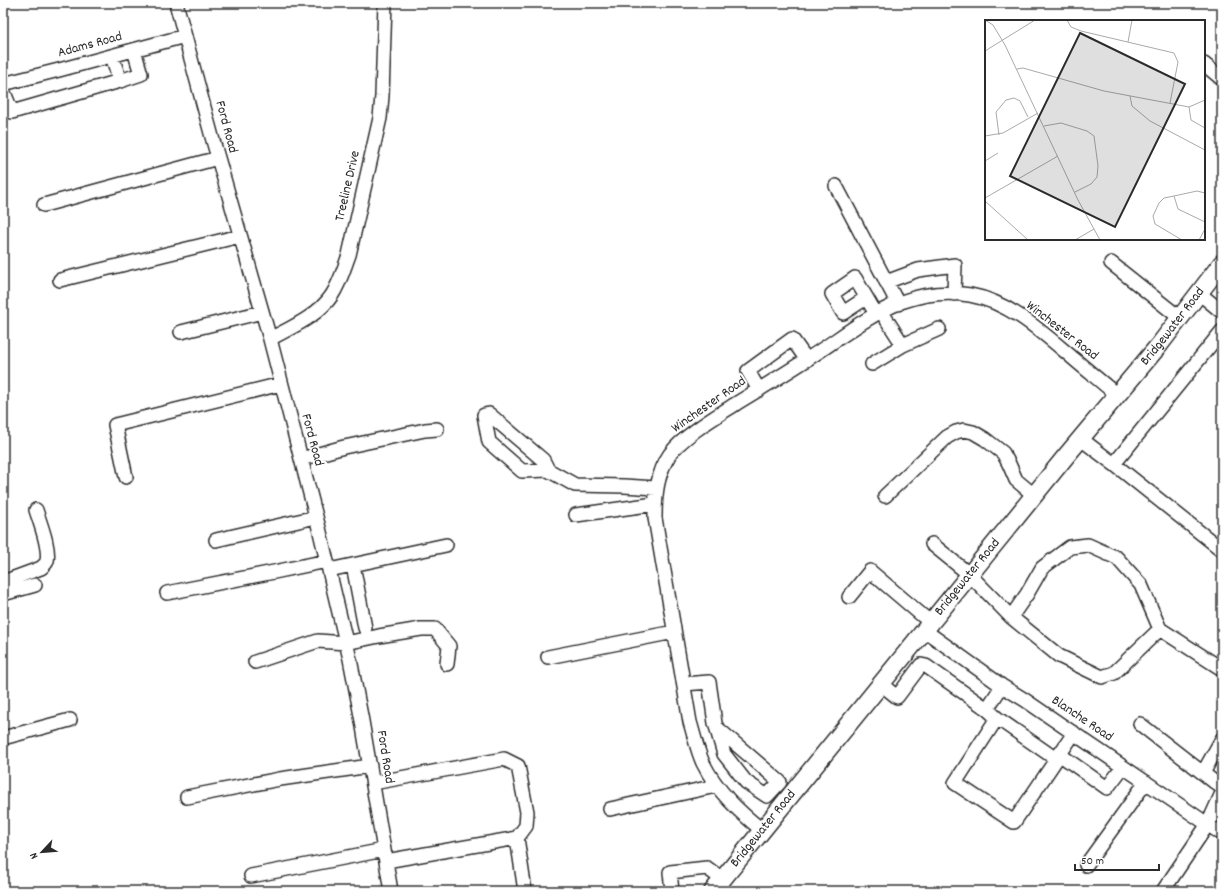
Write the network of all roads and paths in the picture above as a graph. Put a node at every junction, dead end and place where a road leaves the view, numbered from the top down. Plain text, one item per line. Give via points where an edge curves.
1 (176, 3) edge
2 (385, 3) edge
3 (185, 36) junction
4 (134, 50) junction
5 (112, 56) junction
6 (1205, 65) edge
7 (1222, 79) edge
8 (120, 81) junction
9 (3, 84) edge
10 (3, 90) edge
11 (218, 158) junction
12 (836, 186) dead end
13 (44, 205) dead end
14 (240, 236) junction
15 (1111, 263) dead end
16 (1222, 263) edge
17 (60, 280) dead end
18 (886, 282) junction
19 (1199, 293) junction
20 (954, 294) junction
21 (866, 298) dead end
22 (898, 304) junction
23 (262, 312) junction
24 (878, 312) junction
25 (1222, 312) edge
26 (1180, 318) junction
27 (939, 329) dead end
28 (1222, 331) edge
29 (181, 332) dead end
30 (270, 338) junction
31 (903, 345) junction
32 (808, 360) junction
33 (872, 364) dead end
34 (281, 384) junction
35 (759, 390) junction
36 (1118, 396) junction
37 (437, 429) dead end
38 (1081, 439) junction
39 (301, 459) junction
40 (1114, 464) junction
41 (548, 470) junction
42 (126, 477) dead end
43 (656, 488) junction
44 (885, 496) dead end
45 (1035, 496) junction
46 (655, 504) junction
47 (36, 510) dead end
48 (576, 515) dead end
49 (316, 517) junction
50 (216, 540) dead end
51 (446, 544) dead end
52 (932, 544) dead end
53 (1222, 550) edge
54 (328, 565) junction
55 (353, 565) junction
56 (970, 575) junction
57 (3, 582) edge
58 (35, 584) dead end
59 (167, 593) dead end
60 (3, 594) edge
61 (849, 597) dead end
62 (1010, 617) junction
63 (928, 627) junction
64 (364, 628) dead end
65 (1160, 629) junction
66 (674, 632) junction
67 (346, 642) junction
68 (548, 657) dead end
69 (255, 662) dead end
70 (447, 664) dead end
71 (1222, 669) edge
72 (684, 684) junction
73 (881, 684) junction
74 (1002, 686) junction
75 (987, 709) junction
76 (997, 718) junction
77 (70, 720) dead end
78 (1140, 724) dead end
79 (716, 727) junction
80 (1074, 733) junction
81 (3, 738) edge
82 (1222, 739) edge
83 (1057, 757) junction
84 (370, 766) junction
85 (1123, 767) junction
86 (1203, 773) junction
87 (1146, 782) junction
88 (373, 783) junction
89 (716, 786) junction
90 (1222, 788) edge
91 (1222, 793) edge
92 (187, 797) dead end
93 (610, 809) dead end
94 (1208, 824) junction
95 (762, 830) junction
96 (1222, 834) edge
97 (517, 838) junction
98 (385, 856) junction
99 (1086, 865) dead end
100 (251, 876) dead end
101 (717, 885) edge
102 (391, 891) edge
103 (525, 891) edge
104 (672, 891) edge
105 (1163, 891) edge

1 - 3 street, Ford Road
2 - 30 street, Treeline Drive via 380,118 342,276 326,303 316,312
3 - 4 street, Adams Road
3 - 11 street, Ford Road
4 - 5 street, Adams Road
4 - 8 street via 141,74
5 - 8 street
5 - 9 street, Adams Road
6 - 7 street
8 - 10 street via 12,112
11 - 13 street
11 - 14 street, Ford Road
12 - 18 street
14 - 17 street
14 - 23 street, Ford Road
15 - 26 street
16 - 19 main road, Bridgewater Road
18 - 20 street via 918,270 955,264
18 - 22 street
19 - 25 street
19 - 26 main road, Bridgewater Road
20 - 22 street, Winchester Road via 922,296
20 - 36 street, Winchester Road via 985,298 1008,309 1047,336
21 - 24 street
22 - 24 street, Winchester Road
23 - 29 street
23 - 30 street, Ford Road
24 - 31 street
24 - 32 street, Winchester Road
26 - 36 main road, Bridgewater Road
27 - 31 street
28 - 40 street
30 - 34 street, Ford Road
31 - 33 street
32 - 35 street, Winchester Road
32 - 35 street via 792,339 748,371
34 - 39 street, Ford Road
34 - 42 street via 115,425
35 - 43 street, Winchester Road via 701,426 680,444 664,464
36 - 38 main road, Bridgewater Road
37 - 39 street via 344,447
38 - 40 street
38 - 45 main road, Bridgewater Road
39 - 49 street, Ford Road
40 - 53 street
41 - 41 street via 543,460 490,414 484,415 489,442 522,471
41 - 43 street via 575,485
43 - 46 street, Winchester Road
44 - 45 street via 946,437 964,430 978,434 995,446 1006,457 1016,480
45 - 56 main road, Bridgewater Road
46 - 48 street
46 - 66 street, Winchester Road via 655,518
47 - 57 street via 47,560 41,568
49 - 50 street
49 - 54 street, Ford Road
51 - 55 street
52 - 56 street
54 - 55 street
54 - 59 street via 274,572
54 - 67 street, Ford Road
55 - 64 street
56 - 62 street
56 - 63 main road, Bridgewater Road
58 - 60 street
61 - 63 street, Blanche Road via 870,571
62 - 65 street via 1059,656 1102,677 1114,673
62 - 65 street via 1042,568 1070,547 1088,545 1117,558 1141,585
63 - 73 main road, Bridgewater Road
63 - 74 street, Blanche Road
65 - 71 street
66 - 68 street
66 - 72 street, Winchester Road
67 - 69 street via 318,641
67 - 70 street via 435,628 449,646
67 - 84 street, Ford Road
72 - 79 street via 709,682
72 - 89 street, Winchester Road via 696,745
73 - 75 street via 897,697 921,665 926,666
73 - 95 main road, Bridgewater Road
74 - 75 street
74 - 80 street, Blanche Road
75 - 76 street
76 - 83 street
76 - 83 street via 955,783 1014,822
77 - 81 street
78 - 86 street
79 - 79 street via 724,754 746,782 767,796 780,782
80 - 83 street
80 - 85 street, Blanche Road
82 - 86 street
83 - 85 street via 1107,788
84 - 88 street, Ford Road
84 - 92 street via 280,779
85 - 87 street, Blanche Road
86 - 90 street
87 - 94 street, Blanche Road
87 - 99 street
88 - 97 street via 504,759 518,766 527,812 526,826
88 - 98 street, Ford Road
89 - 93 street
89 - 95 street, Winchester Road via 735,807
91 - 94 street
94 - 96 street, Blanche Road
94 - 105 street
95 - 101 main road, Bridgewater Road
97 - 98 street
97 - 103 street
98 - 100 street
98 - 102 street, Ford Road
101 - 104 street via 707,868 670,872

